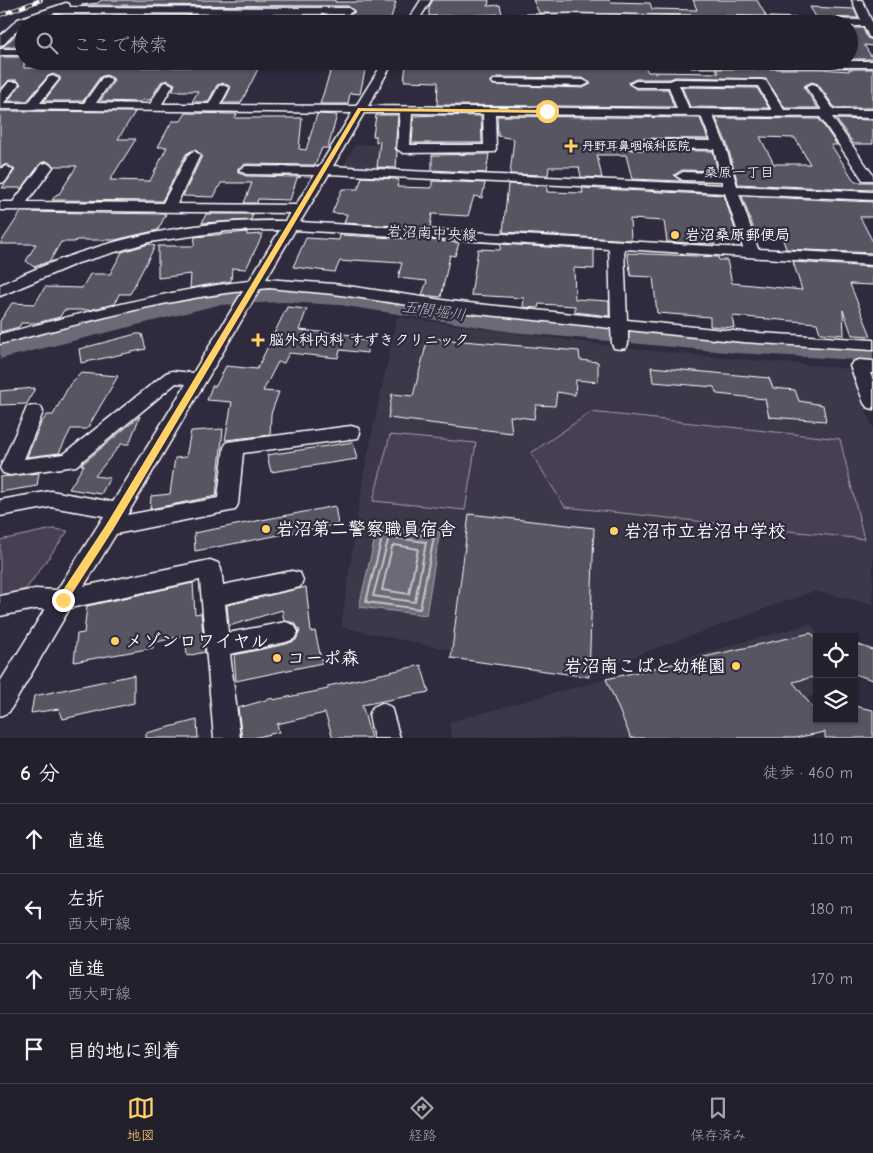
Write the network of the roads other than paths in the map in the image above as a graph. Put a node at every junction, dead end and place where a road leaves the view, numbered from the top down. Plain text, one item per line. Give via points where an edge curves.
1 (85, 0) edge
2 (350, 0) edge
3 (426, 0) edge
4 (856, 0) edge
5 (56, 10) junction
6 (348, 11) junction
7 (38, 15) edge
8 (347, 15) edge
9 (416, 15) edge
10 (858, 23) edge
11 (867, 23) junction
12 (15, 27) edge
13 (13, 29) joint
14 (873, 35) edge
15 (0, 42) edge
16 (0, 52) edge
17 (15, 52) edge
18 (858, 59) edge
19 (873, 59) edge
20 (858, 64) edge
21 (873, 64) edge
22 (384, 70) edge
23 (580, 71) dead end
24 (53, 79) dead end
25 (106, 80) dead end
26 (498, 82) dead end
27 (583, 83) junction
28 (13, 84) dead end
29 (636, 84) dead end
30 (673, 84) junction
31 (167, 85) dead end
32 (812, 87) dead end
33 (223, 88) dead end
34 (0, 100) edge
35 (0, 106) edge
36 (31, 106) junction
37 (88, 106) junction
38 (154, 107) junction
39 (213, 107) junction
40 (360, 109) junction
41 (406, 110) junction
42 (489, 111) junction
43 (592, 112) junction
44 (685, 112) junction
45 (706, 113) junction
46 (781, 114) junction
47 (827, 114) junction
48 (873, 114) edge
49 (631, 144) dead end
50 (719, 145) junction
51 (194, 155) dead end
52 (46, 167) dead end
53 (246, 170) dead end
54 (324, 170) junction
55 (643, 175) dead end
56 (868, 178) dead end
57 (729, 183) junction
58 (873, 196) edge
59 (0, 206) edge
60 (17, 206) junction
61 (168, 208) junction
62 (300, 209) junction
63 (291, 225) junction
64 (616, 244) junction
65 (752, 253) junction
66 (873, 260) edge
67 (255, 285) junction
68 (0, 291) edge
69 (619, 324) junction
70 (0, 339) edge
71 (620, 344) dead end
72 (873, 345) edge
73 (873, 367) edge
74 (198, 380) junction
75 (873, 403) edge
76 (34, 412) dead end
77 (351, 433) dead end
78 (0, 508) edge
79 (114, 519) junction
80 (292, 580) dead end
81 (213, 597) junction
82 (63, 600) junction
83 (0, 606) edge
84 (286, 632) dead end
85 (218, 646) junction
86 (0, 704) edge
87 (227, 738) edge

1 - 5 street
2 - 6 street
3 - 9 street
4 - 11 street
5 - 6 street
5 - 7 street
6 - 8 street
10 - 11 street
11 - 14 street
12 - 13 street
13 - 15 street
16 - 17 street
18 - 19 street
20 - 21 street
22 - 40 street
23 - 27 street
24 - 36 street
25 - 37 street
26 - 27 street
27 - 43 street
28 - 34 street
29 - 30 street
30 - 44 street
30 - 46 street via 762,83
31 - 38 street
32 - 47 street
33 - 39 street
35 - 36 street
36 - 37 street
37 - 38 street
38 - 39 street
39 - 40 street
40 - 41 street
40 - 54 street
41 - 42 street
41 - 42 street via 403,149 490,150
42 - 43 street via 546,107
43 - 44 street
44 - 45 street
45 - 46 street
45 - 50 street
46 - 47 street
47 - 48 street
47 - 56 street
49 - 50 street
50 - 57 street
51 - 61 street
52 - 60 street
53 - 54 street
54 - 57 street via 410,176
54 - 62 street
55 - 57 street
57 - 58 street
57 - 65 street
59 - 60 street
60 - 61 street
61 - 62 street
62 - 63 street
63 - 64 street, 岩沼南中央線
63 - 67 street
63 - 68 street, 岩沼南中央線 via 217,227 149,238 71,260
64 - 65 street, 岩沼南中央線
64 - 69 street
65 - 66 street, 岩沼南中央線
67 - 69 street via 272,283 326,288 449,306
67 - 70 street via 151,302
67 - 74 street
69 - 71 street
69 - 72 street via 743,338
73 - 75 street via 859,366
74 - 76 street via 172,377 69,461 10,468
74 - 79 street
77 - 79 street via 234,447 228,504
78 - 79 street via 51,499
79 - 82 street
80 - 81 street
81 - 82 street via 210,569
81 - 85 street
82 - 83 street via 35,599
82 - 86 street
84 - 85 street
85 - 87 street

